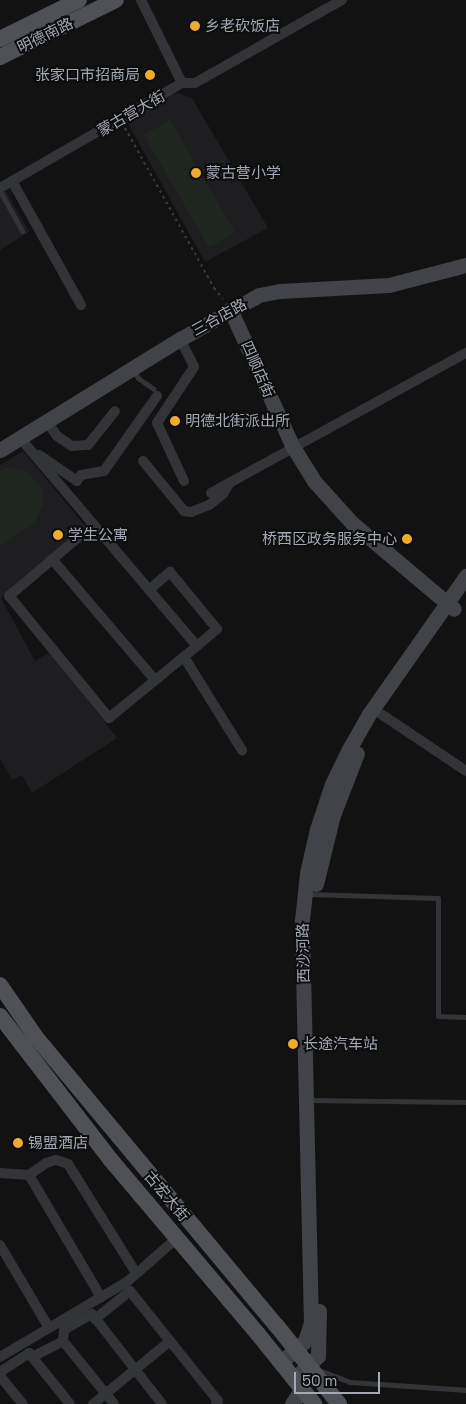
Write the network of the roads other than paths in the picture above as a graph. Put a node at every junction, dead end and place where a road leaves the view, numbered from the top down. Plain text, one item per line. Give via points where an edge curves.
1 (79, 0) edge
2 (116, 0) edge
3 (141, 0) edge
4 (342, 0) edge
5 (0, 39) edge
6 (0, 57) edge
7 (182, 83) junction
8 (12, 181) junction
9 (0, 189) edge
10 (22, 231) dead end
11 (466, 265) edge
12 (81, 305) dead end
13 (230, 309) junction
14 (180, 339) junction
15 (466, 353) edge
16 (132, 368) junction
17 (156, 393) joint
18 (115, 410) dead end
19 (47, 422) junction
20 (20, 438) junction
21 (293, 446) junction
22 (0, 450) edge
23 (39, 455) dead end
24 (143, 461) dead end
25 (67, 474) junction
26 (184, 482) dead end
27 (230, 482) junction
28 (57, 483) junction
29 (211, 493) dead end
30 (93, 524) junction
31 (52, 559) junction
32 (466, 576) edge
33 (149, 590) junction
34 (466, 593) edge
35 (450, 607) junction
36 (197, 646) junction
37 (184, 657) junction
38 (155, 680) junction
39 (381, 714) junction
40 (242, 750) dead end
41 (466, 771) edge
42 (310, 894) junction
43 (0, 986) edge
44 (0, 1016) edge
45 (466, 1017) edge
46 (311, 1100) junction
47 (466, 1102) edge
48 (0, 1173) edge
49 (29, 1175) junction
50 (176, 1239) junction
51 (0, 1245) edge
52 (136, 1274) junction
53 (101, 1297) junction
54 (95, 1319) junction
55 (49, 1328) junction
56 (170, 1341) junction
57 (63, 1342) junction
58 (296, 1350) junction
59 (0, 1357) edge
60 (32, 1357) junction
61 (281, 1362) junction
62 (309, 1366) junction
63 (135, 1369) junction
64 (0, 1372) edge
65 (2, 1383) edge
66 (298, 1384) junction
67 (466, 1390) edge
68 (106, 1394) junction
69 (23, 1404) edge
70 (70, 1404) edge
71 (93, 1404) edge
72 (114, 1404) edge
73 (162, 1404) edge
74 (216, 1404) edge
75 (292, 1404) edge
76 (314, 1404) edge
77 (339, 1404) edge

1 - 5 main road, 明德南路
2 - 6 main road, 明德南路
3 - 7 street, 蒙古营大街
4 - 7 street via 195,83
7 - 8 street, 蒙古营大街
8 - 9 street, 蒙古营大街
8 - 12 street
9 - 10 lane
11 - 13 street, 三合店路 via 389,285 280,291 260,295
13 - 14 street, 三合店路
13 - 21 street, 四顺店街
14 - 16 street, 三合店路
14 - 26 street via 194,367 157,424
15 - 21 street
16 - 17 lane via 138,378
16 - 19 street, 三合店路
17 - 25 street via 104,471 81,475 77,481
18 - 19 street via 88,445 72,446 57,436
19 - 20 street, 三合店路
20 - 22 street, 三合店路
20 - 28 street
21 - 27 street
21 - 35 street, 四顺店街 via 314,481 352,523
23 - 25 street
24 - 27 street via 184,511 191,512 210,505 223,494
25 - 28 street
27 - 29 street
28 - 30 street
30 - 31 street
30 - 33 street
31 - 38 street
31 - 38 street via 9,596 110,718
32 - 35 street, 西沙河路
33 - 36 street
33 - 36 street via 170,572 217,629
34 - 35 street, 西沙河路
35 - 39 street, 西沙河路
35 - 42 street, 西沙河路 via 369,714 348,751 332,784 317,829
36 - 37 street
37 - 38 street
37 - 40 street
39 - 41 street
39 - 42 street, 西沙河路 via 354,759 333,815
42 - 45 lane via 438,898 438,1016
42 - 46 street, 西沙河路 via 302,920
43 - 58 main road, 古宏大街 via 42,1043
44 - 50 main road, 古宏大街 via 104,1152
46 - 47 lane
46 - 58 street, 西沙河路 via 311,1323 305,1341
46 - 62 street, 西沙河路 via 320,1339 318,1356
48 - 49 street
49 - 52 street via 56,1160 68,1164
49 - 53 street
50 - 52 street
50 - 61 main road, 古宏大街
51 - 55 street
52 - 53 street
53 - 55 street
54 - 56 street via 130,1291
54 - 57 street via 92,1314 64,1330
54 - 63 street
55 - 59 street
56 - 63 street
56 - 74 street via 218,1401
57 - 60 street
57 - 68 street
58 - 61 street, 西沙河路
58 - 62 main road, 古宏大街
60 - 64 street via 29,1353
60 - 70 street
61 - 66 main road, 古宏大街
62 - 66 street, 西沙河路
62 - 67 lane via 350,1382
62 - 77 main road, 古宏大街
63 - 68 street
63 - 73 street
65 - 69 street
66 - 75 street, 西沙河路
66 - 76 main road, 古宏大街
68 - 71 street
68 - 72 street

